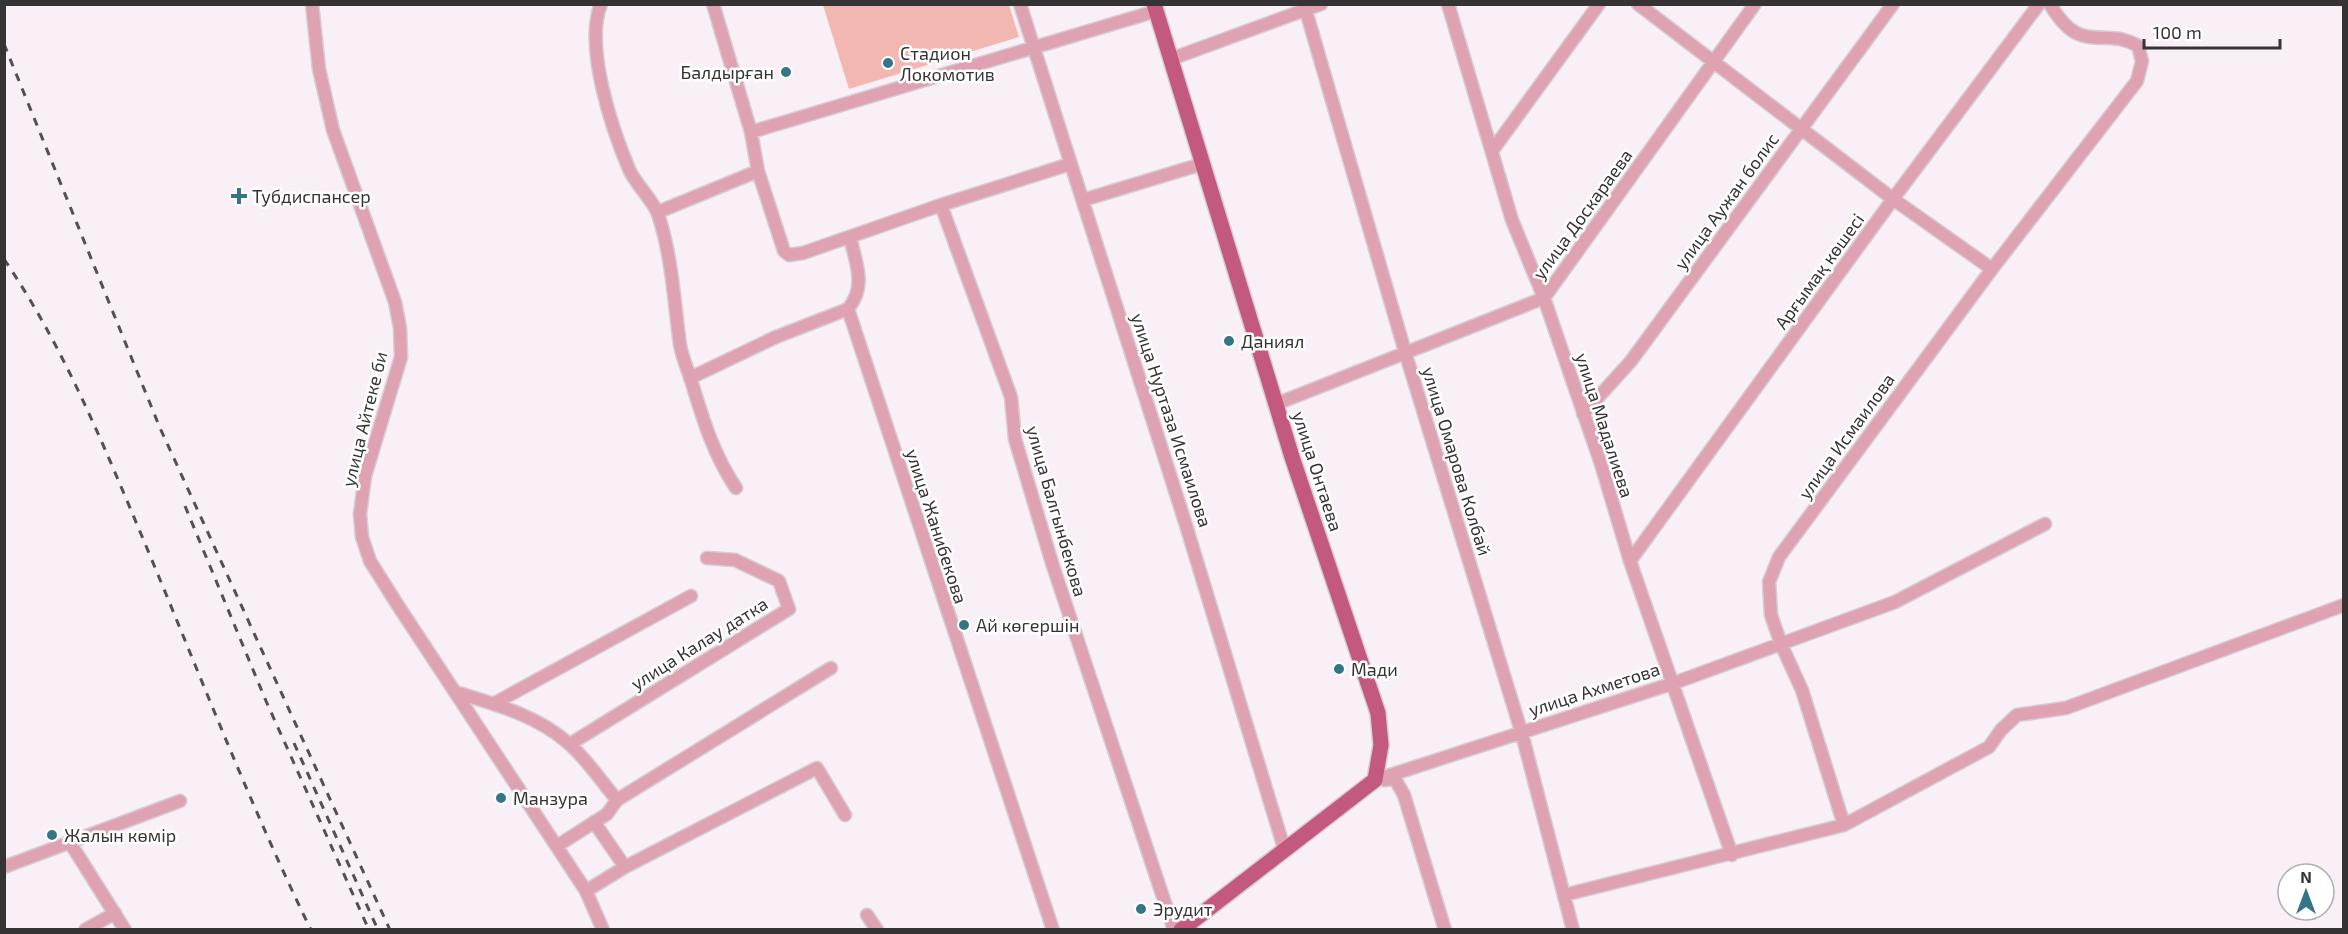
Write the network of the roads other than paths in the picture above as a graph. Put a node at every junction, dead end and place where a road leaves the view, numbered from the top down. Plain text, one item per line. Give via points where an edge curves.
1 (312, 4) edge
2 (601, 4) edge
3 (713, 4) edge
4 (1020, 4) edge
5 (1321, 4) edge
6 (1448, 4) edge
7 (1599, 4) edge
8 (1638, 4) edge
9 (1755, 4) edge
10 (1893, 4) edge
11 (2039, 4) edge
12 (2050, 4) edge
13 (1155, 8) edge
14 (1305, 8) edge
15 (1034, 48) junction
16 (1171, 59) junction
17 (1715, 61) junction
18 (1800, 129) junction
19 (751, 132) junction
20 (1492, 151) junction
21 (1070, 164) junction
22 (1202, 164) junction
23 (758, 171) junction
24 (1893, 199) junction
25 (1083, 201) junction
26 (941, 205) junction
27 (658, 212) junction
28 (850, 237) junction
29 (1992, 269) junction
30 (1544, 298) junction
31 (848, 309) junction
32 (1406, 355) junction
33 (690, 378) junction
34 (1276, 404) junction
35 (1583, 414) junction
36 (736, 489) dead end
37 (2044, 524) dead end
38 (707, 558) dead end
39 (1630, 561) junction
40 (691, 596) dead end
41 (2343, 605) edge
42 (1781, 644) junction
43 (831, 668) dead end
44 (1674, 683) junction
45 (458, 693) junction
46 (493, 704) junction
47 (1522, 734) junction
48 (570, 744) junction
49 (1375, 780) junction
50 (617, 800) junction
51 (180, 801) dead end
52 (845, 815) dead end
53 (594, 822) junction
54 (1845, 825) junction
55 (69, 841) junction
56 (557, 846) junction
57 (1284, 848) junction
58 (1732, 855) junction
59 (4, 867) edge
60 (625, 867) junction
61 (586, 891) junction
62 (1564, 896) junction
63 (115, 914) junction
64 (867, 915) dead end
65 (85, 930) edge
66 (125, 930) edge
67 (603, 930) edge
68 (877, 930) edge
69 (1053, 930) edge
70 (1174, 930) edge
71 (1182, 930) edge
72 (1445, 930) edge
73 (1573, 930) edge

1 - 45 street, улица Айтеке би via 319,69 333,130 395,302 400,328 401,357 365,476 360,514 362,537 370,561
2 - 27 street via 597,53 612,120 629,169
3 - 19 street
4 - 15 street, улица Нуртаза Исмаилова
5 - 14 street
6 - 20 street, улица Мадалиева
7 - 20 street
8 - 17 street
9 - 17 street, улица Доскараева
10 - 18 street, улица Аужан болис
11 - 24 street, Арғымақ көшесі
12 - 29 street, улица Исмаилова via 2076,34 2090,39 2126,39 2138,46 2142,61 2137,81 2115,113
13 - 15 street
13 - 16 main road, улица Онтаева
14 - 16 street
14 - 32 street, улица Омарова Колбай
15 - 19 street
15 - 21 street, улица Нуртаза Исмаилова
16 - 22 main road, улица Онтаева
17 - 18 street
17 - 30 street, улица Доскараева
18 - 24 street
18 - 35 street, улица Аужан болис via 1631,361
19 - 23 street
20 - 30 street, улица Мадалиева via 1512,220
21 - 25 street, улица Нуртаза Исмаилова
21 - 26 street
22 - 25 street
22 - 34 main road, улица Онтаева
23 - 27 street
23 - 28 street via 783,251 789,255
24 - 29 street
24 - 39 street, Арғымақ көшесі
25 - 57 street, улица Нуртаза Исмаилова
26 - 28 street
26 - 70 street, улица Балгынбекова via 1011,397 1015,439 1052,563
27 - 33 street via 671,270 680,347
28 - 31 street via 860,286
29 - 42 street, улица Исмаилова via 1779,557 1769,582 1771,615
30 - 32 street, улица Доскараева
30 - 35 street, улица Мадалиева
31 - 33 street via 776,337
31 - 69 street, улица Жанибекова
32 - 34 street, улица Доскараева
32 - 47 street, улица Омарова Колбай
33 - 36 street via 707,435
34 - 49 main road, улица Онтаева via 1378,713 1381,745
35 - 39 street, улица Мадалиева
37 - 42 street, улица Ахметова via 1895,603
38 - 48 street, улица Калау датка via 735,560 779,581 789,609
39 - 44 street, улица Мадалиева
40 - 46 street
41 - 54 street via 2066,708 2017,715 1989,747
42 - 44 street, улица Ахметова
42 - 54 street, улица Исмаилова via 1802,690
43 - 50 street
44 - 47 street, улица Ахметова
44 - 58 street, улица Мадалиева
45 - 46 street
45 - 56 street, улица Айтеке би
46 - 48 street via 553,731
47 - 49 street, улица Ахметова
47 - 62 street, улица Омарова Колбай
48 - 50 street
49 - 57 main road, улица Ахметова
49 - 72 street via 1395,779 1404,795
50 - 53 street via 607,814
51 - 55 street
52 - 60 street via 817,768
53 - 56 street
53 - 60 street
54 - 58 street
55 - 59 street
55 - 63 street
56 - 61 street, улица Айтеке би
57 - 71 main road, улица Ахметова
58 - 62 street
60 - 61 street
61 - 67 street, улица Айтеке би
62 - 73 street, улица Омарова Колбай
63 - 65 street
63 - 66 street
64 - 68 street

